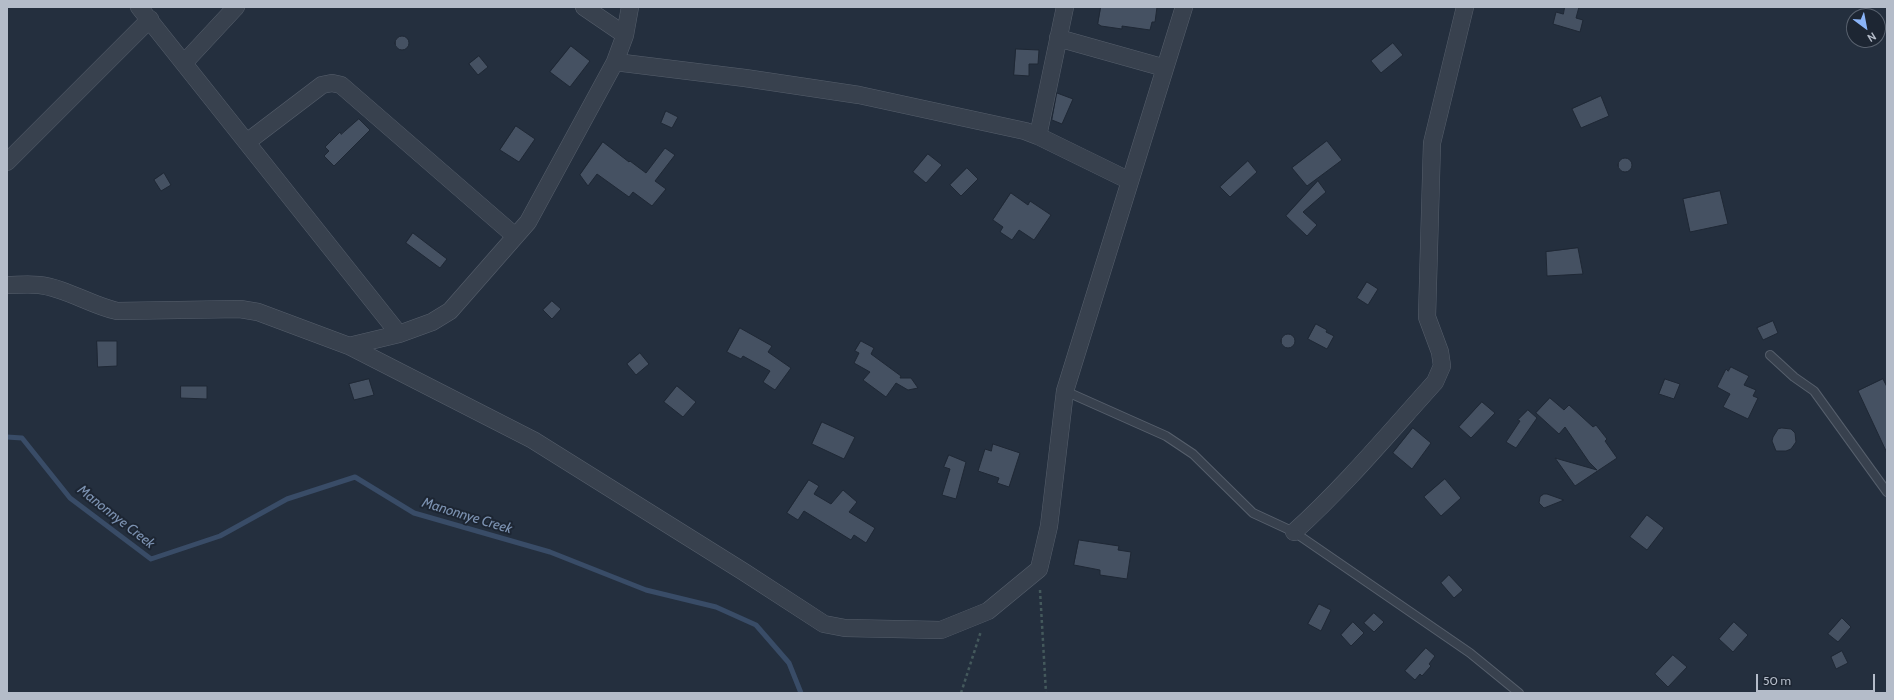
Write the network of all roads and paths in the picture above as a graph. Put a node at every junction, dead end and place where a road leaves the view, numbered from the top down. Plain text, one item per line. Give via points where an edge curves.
1 (236, 7) edge
2 (584, 7) edge
3 (630, 7) edge
4 (1065, 7) edge
5 (1184, 7) edge
6 (1464, 7) edge
7 (144, 13) edge
8 (625, 35) junction
9 (1058, 38) junction
10 (615, 62) junction
11 (184, 63) junction
12 (1165, 68) junction
13 (1038, 136) junction
14 (247, 142) junction
15 (7, 162) edge
16 (1130, 181) junction
17 (515, 236) junction
18 (7, 285) edge
19 (399, 334) junction
20 (349, 346) junction
21 (1770, 355) dead end
22 (1065, 391) junction
23 (1887, 492) edge
24 (1294, 532) junction
25 (1038, 569) junction
26 (988, 610) junction
27 (961, 693) edge
28 (1046, 693) edge
29 (1518, 693) edge

1 - 11 street
2 - 8 street
3 - 8 street
4 - 9 street
5 - 12 street
6 - 24 street via 1432,143 1430,174 1428,317 1442,366 1435,382 1322,507
7 - 11 street
7 - 15 street
8 - 10 street
9 - 12 street
9 - 13 street
10 - 13 street via 859,95
10 - 17 street via 528,222
11 - 14 street
12 - 16 street
13 - 16 street
14 - 17 street via 322,85 341,85
14 - 19 street
16 - 22 street
17 - 19 street via 450,311 432,322
18 - 20 street via 39,285 117,311 240,309 258,312
19 - 20 street
20 - 26 street via 533,440 824,624 845,628 941,630
21 - 23 lane via 1814,391
22 - 24 lane via 1166,436 1193,454 1253,513
22 - 25 street via 1049,526
24 - 29 lane via 1470,653
25 - 26 street
25 - 28 path
26 - 27 path

